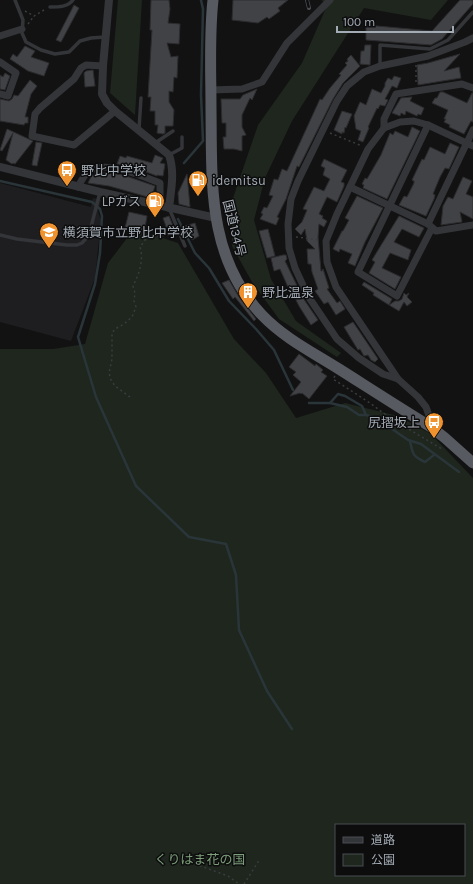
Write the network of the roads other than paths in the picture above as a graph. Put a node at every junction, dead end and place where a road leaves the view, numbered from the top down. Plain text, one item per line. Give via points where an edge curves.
1 (16, 0) edge
2 (73, 0) edge
3 (109, 0) edge
4 (213, 0) edge
5 (330, 0) edge
6 (50, 8) dead end
7 (473, 12) edge
8 (22, 29) junction
9 (0, 36) edge
10 (105, 37) junction
11 (473, 38) edge
12 (0, 62) edge
13 (102, 66) junction
14 (380, 66) junction
15 (473, 88) edge
16 (211, 90) junction
17 (0, 94) edge
18 (141, 98) dead end
19 (115, 111) junction
20 (428, 125) junction
21 (384, 128) junction
22 (139, 129) junction
23 (473, 130) edge
24 (173, 131) dead end
25 (182, 137) dead end
26 (155, 142) junction
27 (470, 145) edge
28 (169, 155) junction
29 (0, 167) edge
30 (78, 187) junction
31 (350, 187) junction
32 (100, 192) junction
33 (160, 206) junction
34 (390, 207) junction
35 (169, 208) junction
36 (216, 218) junction
37 (473, 225) edge
38 (430, 226) junction
39 (0, 235) edge
40 (185, 246) dead end
41 (398, 379) junction
42 (431, 427) junction
43 (473, 463) edge

1 - 8 lane via 23,20
2 - 6 lane via 66,5
3 - 10 street
4 - 16 highway, 国道134号 via 210,24
5 - 16 street via 287,43 262,82 242,89
7 - 14 lane via 448,40 430,49 380,45
8 - 9 street
8 - 10 lane via 26,42 55,54 69,52 80,41
10 - 13 street
11 - 14 street via 434,54
12 - 17 street via 16,73 8,96
13 - 19 street via 102,94
13 - 19 street via 86,65 81,68 74,79 40,108 35,114 32,136 74,145
14 - 41 street via 364,72 347,86 323,129 291,199 288,248 308,296 337,338 359,358 383,374
15 - 21 street via 462,84 396,94 384,119
16 - 36 highway, 国道134号 via 213,195
18 - 22 lane
19 - 22 street
20 - 21 street via 414,121 400,122
20 - 27 street
20 - 34 street
21 - 31 street via 368,149
22 - 26 street
23 - 27 street
24 - 26 lane
25 - 28 lane via 182,148
26 - 28 street
27 - 38 street
28 - 35 street via 173,175
29 - 30 street
30 - 32 street
30 - 33 street via 89,172 101,167 110,168 160,183
31 - 34 street
31 - 41 street via 326,241 326,262 336,288
32 - 33 street
32 - 39 lane via 89,235 82,243 77,245
33 - 35 street
34 - 38 street
34 - 38 street via 358,272 397,296
35 - 36 street
35 - 40 lane
36 - 42 highway, 国道134号 via 221,240 243,291 262,315 293,341
37 - 38 street via 436,231
41 - 42 street via 426,407
42 - 43 highway, 国道134号

